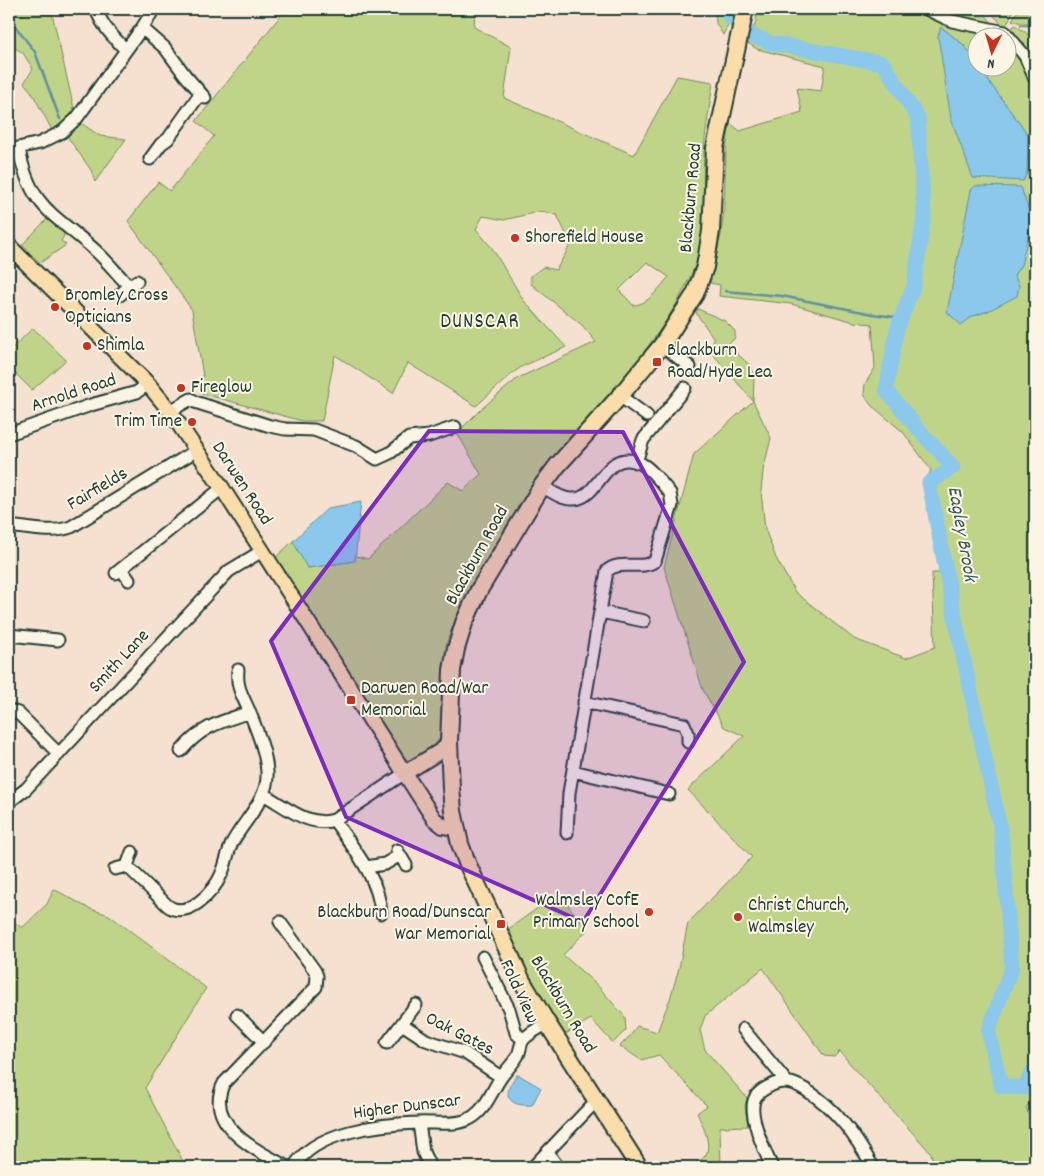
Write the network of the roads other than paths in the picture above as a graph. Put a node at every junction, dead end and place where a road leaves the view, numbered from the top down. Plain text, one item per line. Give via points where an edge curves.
1 (96, 9) edge
2 (154, 9) edge
3 (926, 9) edge
4 (744, 15) edge
5 (142, 28) junction
6 (126, 50) junction
7 (1035, 79) edge
8 (14, 150) edge
9 (150, 159) dead end
10 (9, 246) edge
11 (120, 295) dead end
12 (662, 345) junction
13 (690, 367) dead end
14 (148, 384) junction
15 (686, 388) dead end
16 (620, 396) junction
17 (170, 411) junction
18 (647, 416) dead end
19 (455, 427) dead end
20 (9, 434) edge
21 (197, 450) junction
22 (636, 462) junction
23 (542, 486) junction
24 (222, 488) junction
25 (9, 526) edge
26 (262, 551) junction
27 (129, 580) dead end
28 (601, 612) junction
29 (642, 618) dead end
30 (9, 635) edge
31 (58, 642) dead end
32 (238, 670) dead end
33 (584, 702) junction
34 (9, 710) edge
35 (250, 712) junction
36 (449, 742) junction
37 (688, 742) dead end
38 (184, 743) dead end
39 (60, 754) junction
40 (573, 772) junction
41 (405, 773) junction
42 (263, 794) junction
43 (662, 796) dead end
44 (9, 802) edge
45 (429, 810) junction
46 (453, 811) junction
47 (334, 820) junction
48 (456, 828) junction
49 (567, 833) dead end
50 (132, 852) dead end
51 (406, 865) dead end
52 (127, 866) junction
53 (366, 867) junction
54 (115, 870) dead end
55 (381, 913) dead end
56 (280, 922) dead end
57 (483, 957) dead end
58 (416, 1005) dead end
59 (237, 1015) dead end
60 (547, 1023) junction
61 (402, 1024) junction
62 (743, 1029) dead end
63 (523, 1040) junction
64 (264, 1042) junction
65 (387, 1043) dead end
66 (501, 1077) junction
67 (786, 1081) junction
68 (596, 1101) junction
69 (419, 1123) junction
70 (548, 1153) junction
71 (288, 1167) edge
72 (294, 1167) edge
73 (430, 1167) edge
74 (533, 1167) edge
75 (558, 1167) edge
76 (639, 1167) edge
77 (772, 1167) edge
78 (874, 1167) edge

1 - 6 street via 108,31
2 - 5 street
3 - 7 street via 952,21 1005,32 1025,56
4 - 12 highway, Blackburn Road via 715,148 711,231 705,267 695,294
5 - 6 street
5 - 9 street via 169,52 203,96 168,139 156,144
6 - 8 street via 77,118 62,132 40,143
8 - 11 street via 36,197 51,214 73,238 98,253 133,283
10 - 14 main road, Darwen Road
12 - 13 street
12 - 16 highway, Blackburn Road
14 - 17 main road, Darwen Road
14 - 20 street, Arnold Road via 137,392
15 - 22 street via 643,440
16 - 18 street
16 - 23 highway, Blackburn Road
17 - 19 street via 191,399 270,426 314,430 356,446 376,459 409,438 429,436
17 - 21 main road, Darwen Road
21 - 24 main road, Darwen Road
21 - 25 street, Fairfields via 71,527 44,530
22 - 23 street via 624,461 611,467 582,498 568,499
22 - 28 street via 670,493 672,505 655,561 645,565 615,566 607,571
23 - 36 highway, Blackburn Road via 497,558 464,623 452,670
24 - 26 main road, Darwen Road
24 - 27 street via 118,571
26 - 39 street, Smith Lane via 229,571
26 - 41 main road, Darwen Road
28 - 29 street
28 - 33 street
30 - 31 street
32 - 35 street via 233,684
33 - 37 street via 686,719
33 - 40 street
34 - 39 street via 18,713
35 - 38 street via 208,727
35 - 42 street via 266,764 267,782
36 - 41 main road via 442,750
36 - 46 highway, Blackburn Road
39 - 44 street, Smith Lane
40 - 43 street
40 - 49 street
41 - 45 main road, Darwen Road
41 - 47 street
42 - 47 street via 308,820 324,823
42 - 52 street via 232,842 219,879 193,907 172,909
45 - 46 main road
45 - 48 main road, Darwen Road via 438,823
46 - 48 highway, Blackburn Road
47 - 53 street
48 - 60 highway, Blackburn Road via 472,874 522,981
50 - 52 street
51 - 53 street via 398,852 385,864
52 - 54 street
53 - 55 street via 381,904
56 - 64 street via 315,972 317,982
57 - 63 street, Fold View via 509,1009 516,1033
58 - 61 street, Oak Gates
59 - 64 street
60 - 63 street, Higher Dunscar
60 - 68 highway, Blackburn Road
61 - 65 street, Oak Gates
61 - 66 street, Oak Gates via 426,1040 465,1053
62 - 67 street
63 - 66 street, Higher Dunscar via 518,1056
64 - 71 street via 224,1083 218,1107 242,1147
66 - 69 street, Higher Dunscar via 486,1103 473,1116 456,1122
67 - 77 street via 758,1093 753,1103 755,1122
67 - 78 street via 805,1089 831,1108
68 - 70 street
68 - 76 highway, Blackburn Road
69 - 72 street, Higher Dunscar via 374,1126 324,1140 309,1150
69 - 73 street via 423,1152
70 - 74 street
70 - 75 street

